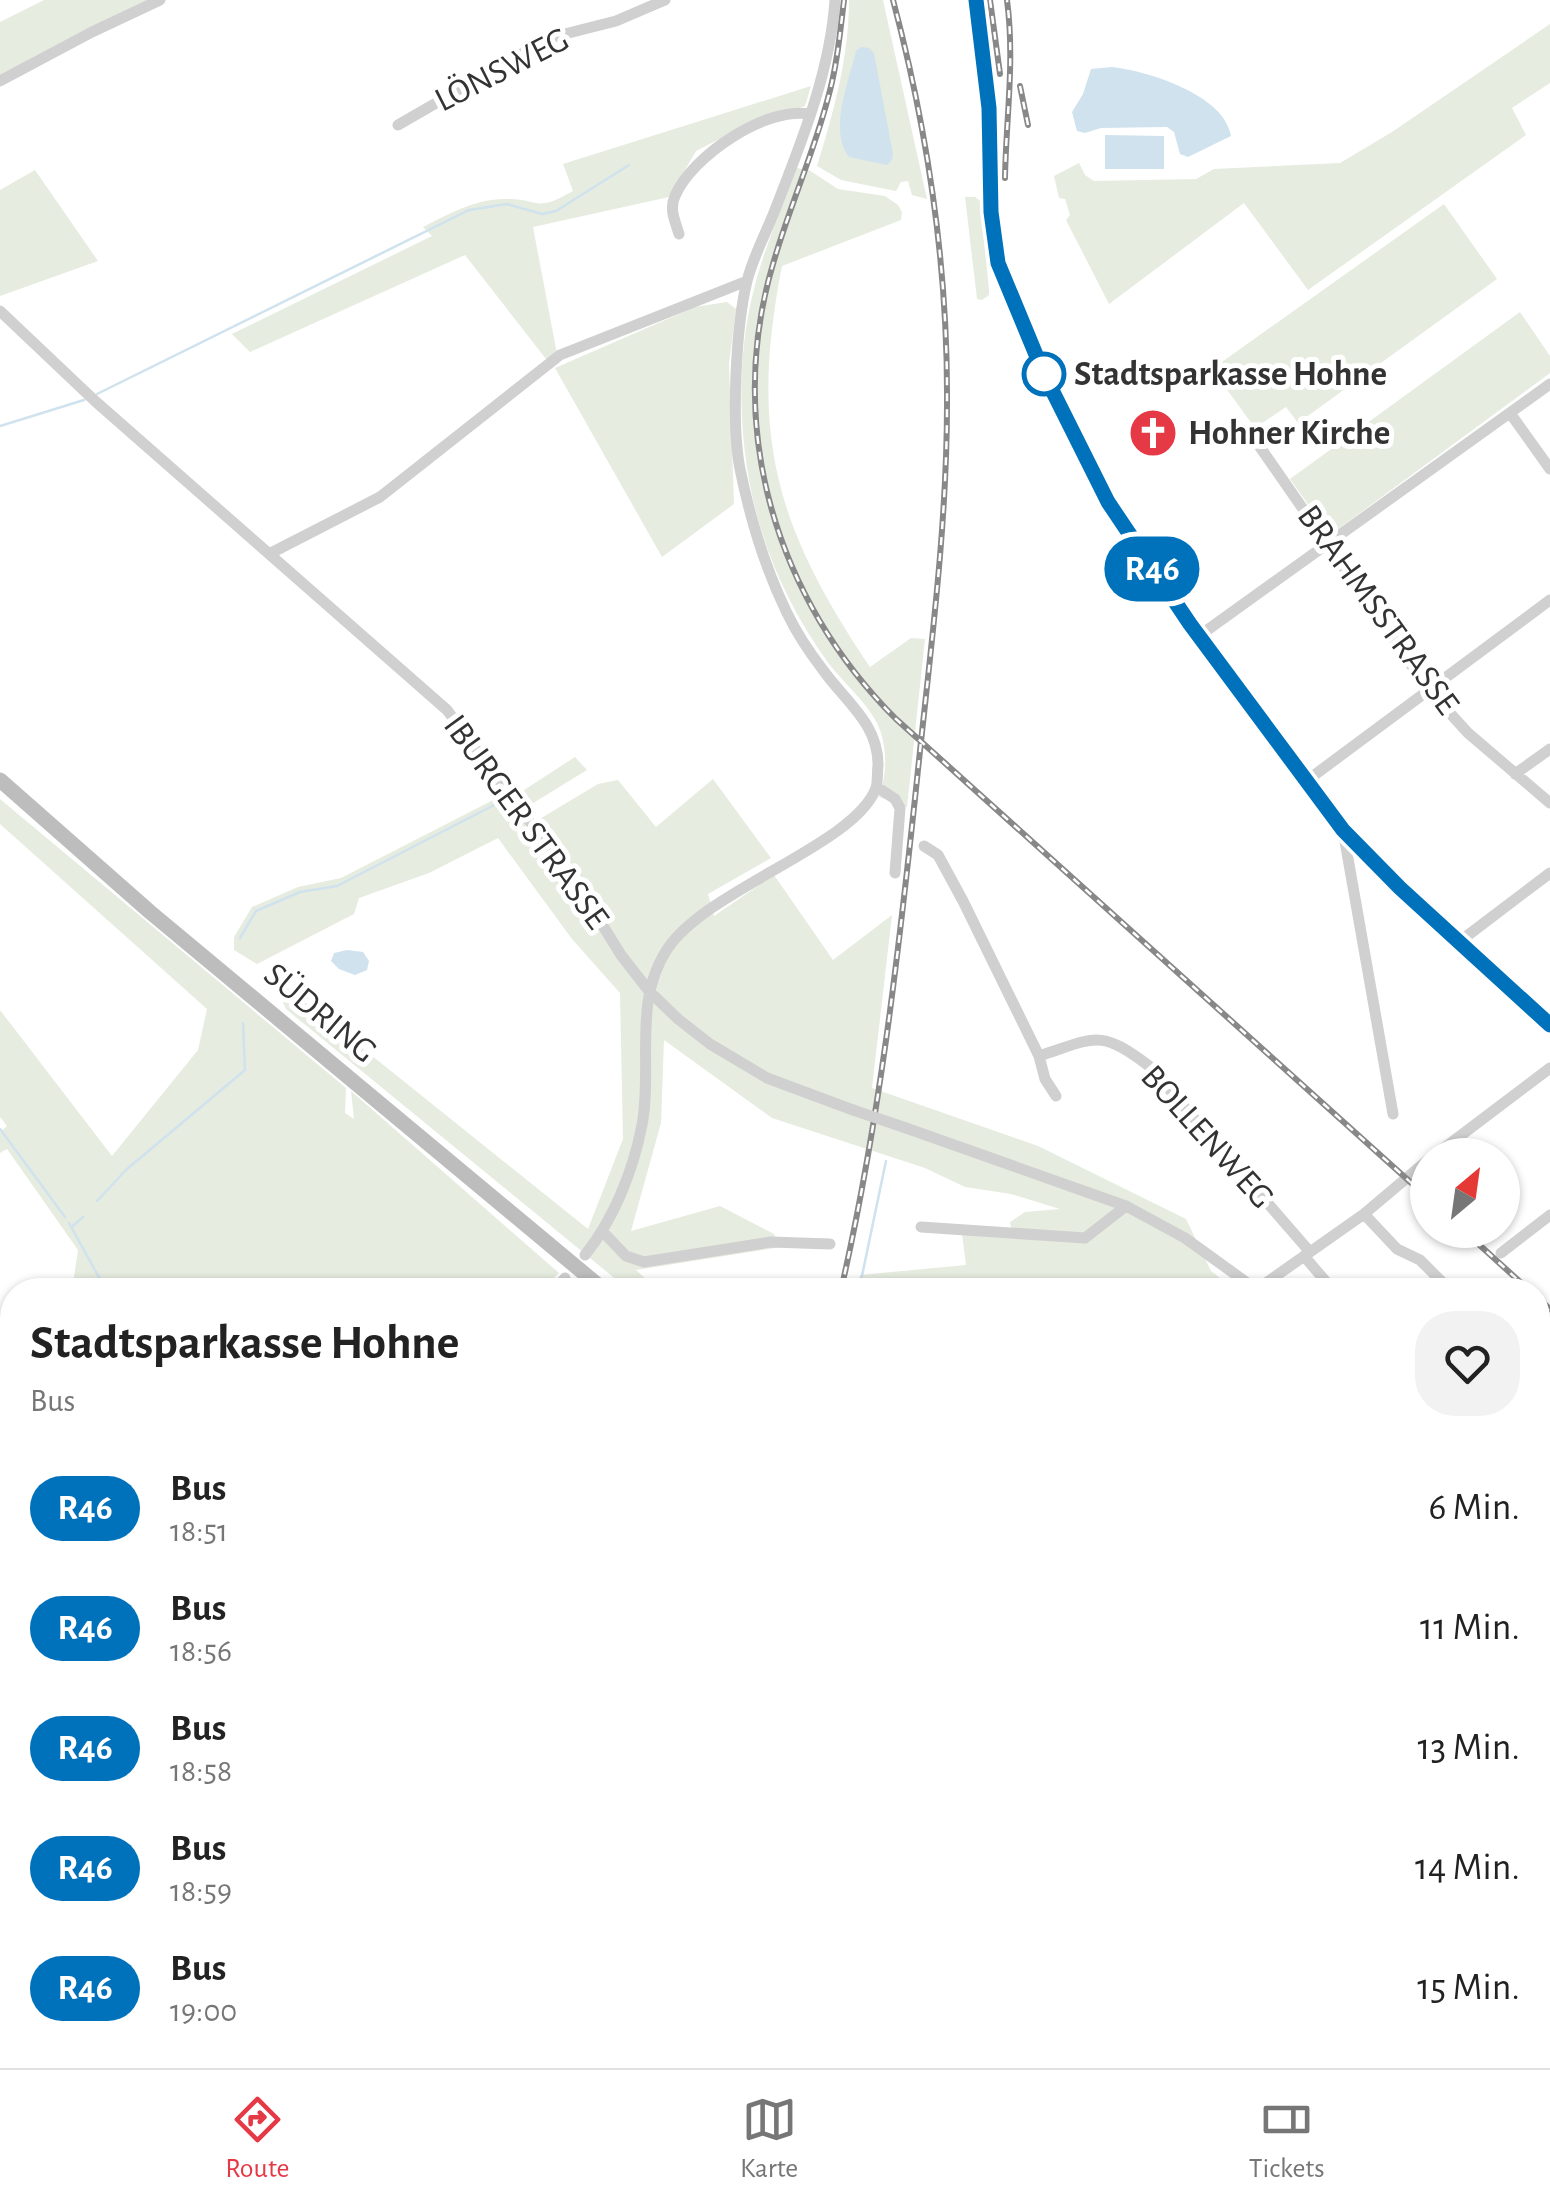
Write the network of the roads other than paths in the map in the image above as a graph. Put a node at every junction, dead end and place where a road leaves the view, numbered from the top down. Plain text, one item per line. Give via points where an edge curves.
1 (160, 0) edge
2 (665, 0) edge
3 (834, 0) edge
4 (976, 0) edge
5 (0, 81) edge
6 (810, 114) junction
7 (398, 125) dead end
8 (679, 234) dead end
9 (747, 281) junction
10 (0, 311) edge
11 (1550, 384) edge
12 (1510, 412) junction
13 (1260, 447) dead end
14 (1550, 469) edge
15 (1328, 542) junction
16 (268, 554) junction
17 (1550, 600) edge
18 (1199, 636) junction
19 (1428, 688) junction
20 (1550, 748) edge
21 (1515, 774) junction
22 (0, 780) edge
23 (1305, 782) junction
24 (877, 787) junction
25 (1550, 803) edge
26 (1343, 830) junction
27 (924, 846) dead end
28 (896, 873) dead end
29 (1550, 873) edge
30 (1459, 942) junction
31 (650, 990) junction
32 (1549, 1022) edge
33 (1039, 1056) junction
34 (1550, 1068) edge
35 (1056, 1096) dead end
36 (1392, 1114) dead end
37 (1457, 1138) edge
38 (1410, 1175) edge
39 (1126, 1206) junction
40 (1364, 1214) junction
41 (1550, 1215) edge
42 (921, 1227) dead end
43 (604, 1232) junction
44 (830, 1244) dead end
45 (1501, 1252) dead end
46 (1307, 1254) junction
47 (584, 1255) dead end
48 (590, 1278) edge
49 (1240, 1278) edge
50 (1274, 1278) edge
51 (1325, 1278) edge
52 (1438, 1278) edge

1 - 5 street
2 - 7 street, LÖNSWEG via 550,38
3 - 6 street
4 - 18 street via 1000,272 1108,502
6 - 8 street via 775,118 704,154 674,196
6 - 9 street
9 - 16 street via 560,355 380,497
9 - 24 street via 735,380 739,466 762,552 788,615 868,724 878,750
10 - 16 street, IBURGER STRASSE
11 - 12 street
12 - 14 street
12 - 15 street
13 - 15 street, BRAHMSSTRASSE
15 - 18 street
15 - 19 street, BRAHMSSTRASSE
16 - 31 street, IBURGER STRASSE via 446,710
17 - 19 street
18 - 23 street
19 - 21 street, BRAHMSSTRASSE
19 - 23 street
20 - 21 street
21 - 25 street, BRAHMSSTRASSE
22 - 48 main road, SÜDRING
23 - 26 street
24 - 28 street via 900,808
24 - 31 street via 857,816 690,924 669,948
26 - 30 street
26 - 36 street
27 - 33 street via 946,870
29 - 30 street
30 - 32 street
31 - 39 street, IBURGER STRASSE, bridge via 738,1062 795,1090
31 - 43 street via 642,1124
33 - 35 street
33 - 46 street, BOLLENWEG via 1102,1038 1119,1043 1149,1066
34 - 37 street
38 - 40 street
39 - 42 street via 1085,1238
39 - 49 street, IBURGER STRASSE
40 - 46 street
40 - 52 street
41 - 45 street
43 - 44 street via 626,1256 644,1262 770,1242
43 - 47 street
46 - 50 street
46 - 51 street, BOLLENWEG

